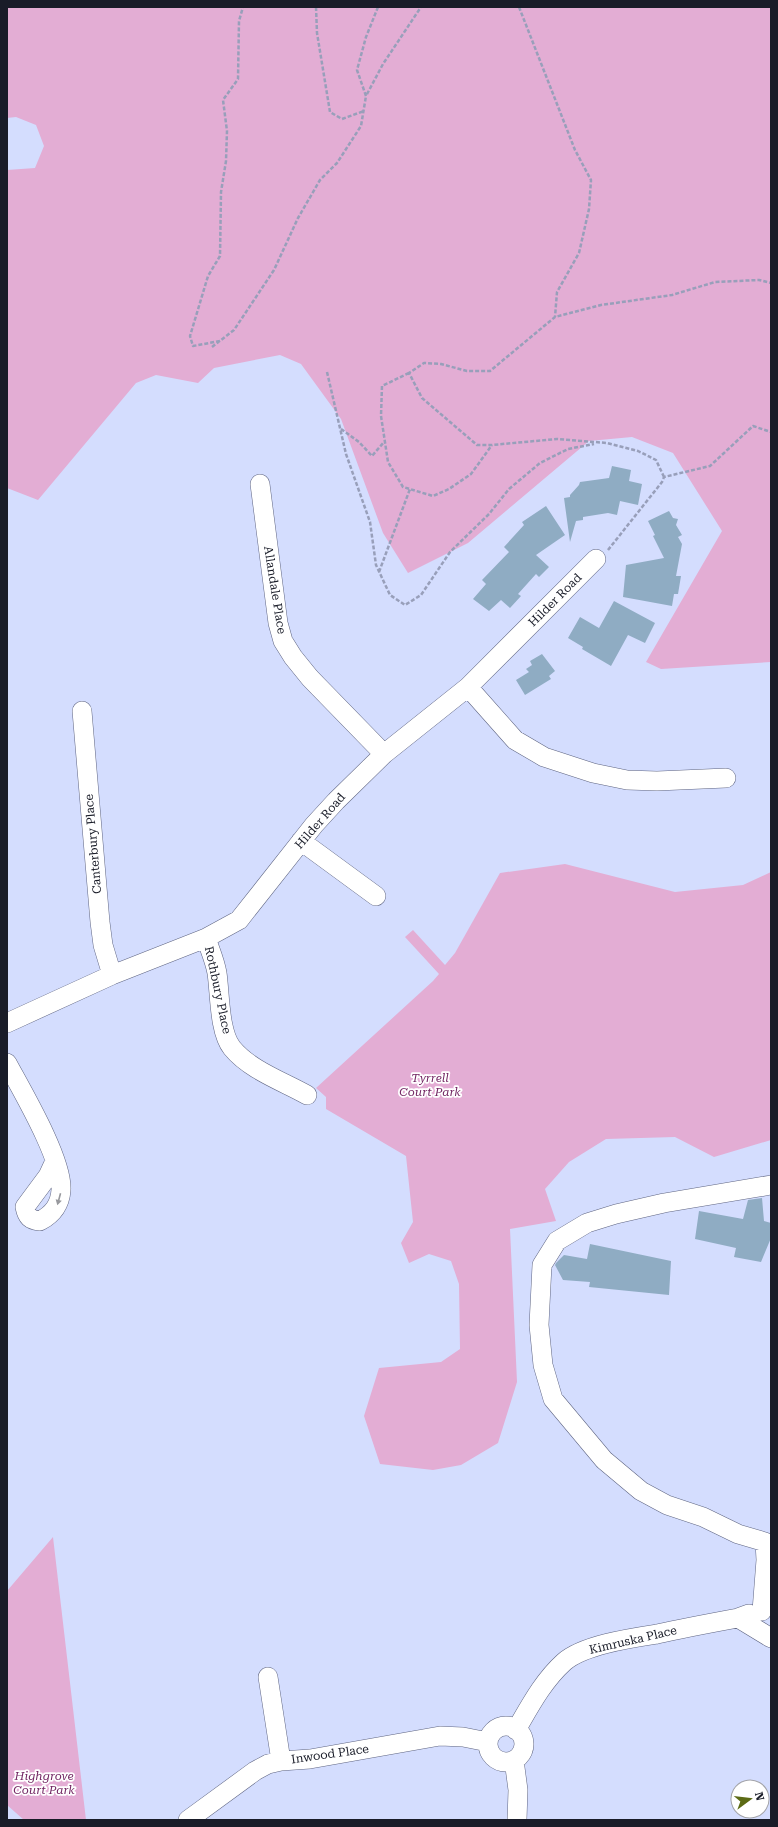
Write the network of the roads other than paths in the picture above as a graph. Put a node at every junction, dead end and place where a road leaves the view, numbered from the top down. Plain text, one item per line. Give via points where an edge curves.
1 (260, 484) dead end
2 (596, 559) road end
3 (468, 687) junction
4 (82, 711) dead end
5 (384, 754) junction
6 (726, 778) dead end
7 (301, 841) junction
8 (376, 896) dead end
9 (206, 938) junction
10 (112, 976) junction
11 (7, 1023) edge
12 (7, 1063) edge
13 (306, 1095) dead end
14 (55, 1161) dead end
15 (771, 1185) edge
16 (766, 1610) edge
17 (738, 1618) junction
18 (771, 1638) edge
19 (268, 1677) dead end
20 (516, 1730) junction
21 (488, 1742) junction
22 (281, 1760) junction
23 (514, 1760) junction
24 (188, 1820) edge
25 (518, 1820) edge

1 - 5 street, Allandale Place via 278,623 283,641 310,678
2 - 3 street, Hilder Road
3 - 5 street, Hilder Road
3 - 6 street via 515,740 544,757 593,774 626,780
4 - 10 street, Canterbury Place via 101,930
5 - 7 street, Hilder Road via 336,801
7 - 8 street
7 - 9 street, Hilder Road via 239,920
9 - 10 street, Hilder Road
9 - 13 street, Rothbury Place via 217,973 221,1015 231,1047 244,1059
10 - 11 street, Hilder Road
12 - 14 street
15 - 16 street via 616,1214 587,1223 557,1241 542,1264 539,1325 543,1365 553,1399 604,1460 641,1491 738,1534 765,1542
16 - 17 street, Kimruska Place
17 - 18 street
17 - 20 street, Kimruska Place via 620,1640 578,1654 565,1661 539,1691
19 - 22 street
20 - 21 street via 508,1726 499,1728
20 - 23 street via 524,1745 521,1754
21 - 22 street, Inwood Place via 463,1736 440,1736 310,1759
21 - 23 street via 490,1751 496,1759 505,1762
22 - 24 street, Inwood Place via 255,1771
23 - 25 street

